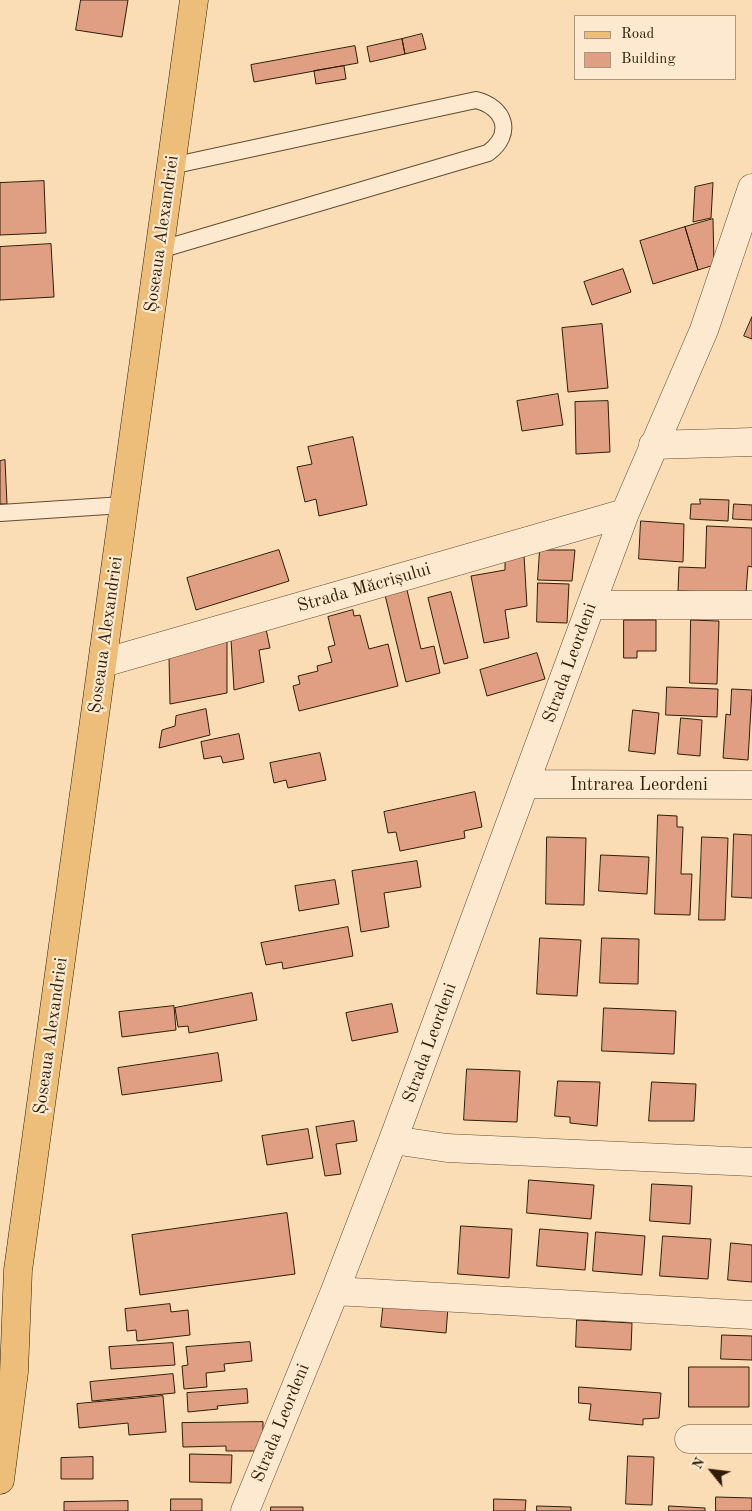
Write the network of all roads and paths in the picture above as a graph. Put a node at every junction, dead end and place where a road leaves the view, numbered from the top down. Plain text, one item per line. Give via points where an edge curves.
1 (194, 0) edge
2 (171, 166) junction
3 (752, 188) edge
4 (159, 250) junction
5 (752, 442) edge
6 (653, 445) junction
7 (123, 504) junction
8 (625, 512) junction
9 (0, 513) edge
10 (591, 605) junction
11 (752, 605) edge
12 (103, 663) junction
13 (526, 784) junction
14 (752, 785) edge
15 (393, 1140) junction
16 (752, 1162) edge
17 (18, 1270) junction
18 (335, 1291) junction
19 (752, 1315) edge
20 (0, 1326) edge
21 (689, 1439) dead end
22 (752, 1439) edge
23 (0, 1480) edge
24 (245, 1511) edge

1 - 2 main road, Șoseaua Alexandriei
2 - 4 main road, Șoseaua Alexandriei
2 - 4 lane via 476,100 488,103 499,112 504,133 500,144 488,153
3 - 6 street, Strada Leordeni via 704,330
4 - 7 main road, Șoseaua Alexandriei
5 - 6 street
6 - 8 street, Strada Leordeni
7 - 9 lane
7 - 12 main road, Șoseaua Alexandriei
8 - 10 street, Strada Leordeni
8 - 12 street, Strada Măcrișului
10 - 11 street
10 - 13 street, Strada Leordeni
12 - 17 main road, Șoseaua Alexandriei
13 - 14 street, Intrarea Leordeni
13 - 15 street, Strada Leordeni
15 - 16 street via 447,1148
15 - 18 street, Strada Leordeni
17 - 20 main road, Șoseaua Alexandriei
17 - 23 main road, Șoseaua Alexandriei via 14,1372
18 - 19 street
18 - 24 street, Strada Leordeni
21 - 22 street

